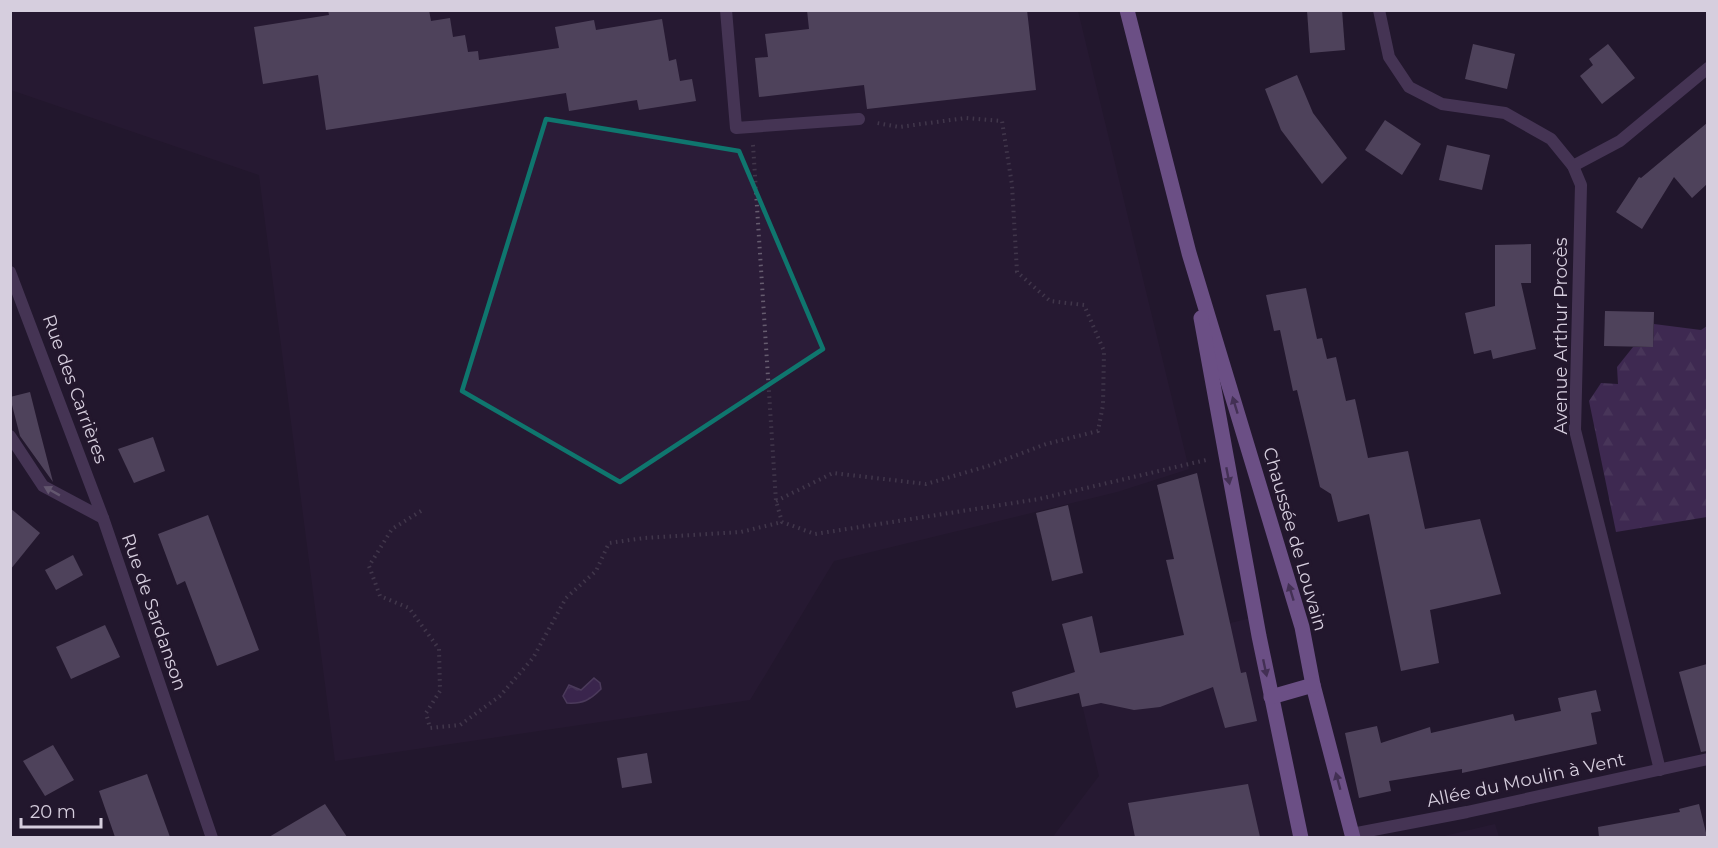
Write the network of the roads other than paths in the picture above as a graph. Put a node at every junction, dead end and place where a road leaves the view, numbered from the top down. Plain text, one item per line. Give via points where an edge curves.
1 (726, 10) edge
2 (1127, 10) edge
3 (1379, 10) edge
4 (1707, 68) edge
5 (859, 119) road end
6 (1573, 166) junction
7 (1189, 253) junction
8 (10, 272) edge
9 (10, 436) edge
10 (103, 518) junction
11 (1313, 685) junction
12 (1271, 697) junction
13 (1707, 759) edge
14 (1660, 770) junction
15 (1350, 836) edge
16 (212, 837) edge
17 (1301, 837) edge

1 - 5 street via 736,128
2 - 7 main road, Chaussée de Louvain
3 - 6 street, Avenue Arthur Procès via 1389,57 1409,87 1442,104 1505,113 1551,139
4 - 6 street via 1620,141
6 - 14 street, Avenue Arthur Procès via 1581,185 1575,430
11 -> 7 main road, Chaussée de Louvain via 1302,627
7 -> 12 main road, Chaussée de Louvain
8 - 10 street, Rue des Carrières
10 -> 9 street, Rue de Sardanson via 43,486
10 - 16 street, Rue de Sardanson
11 - 12 main road
15 -> 11 main road, Chaussée de Louvain
12 - 17 main road, Chaussée de Louvain
13 - 14 street, Allée du Moulin à Vent
14 - 15 street, Allée du Moulin à Vent

